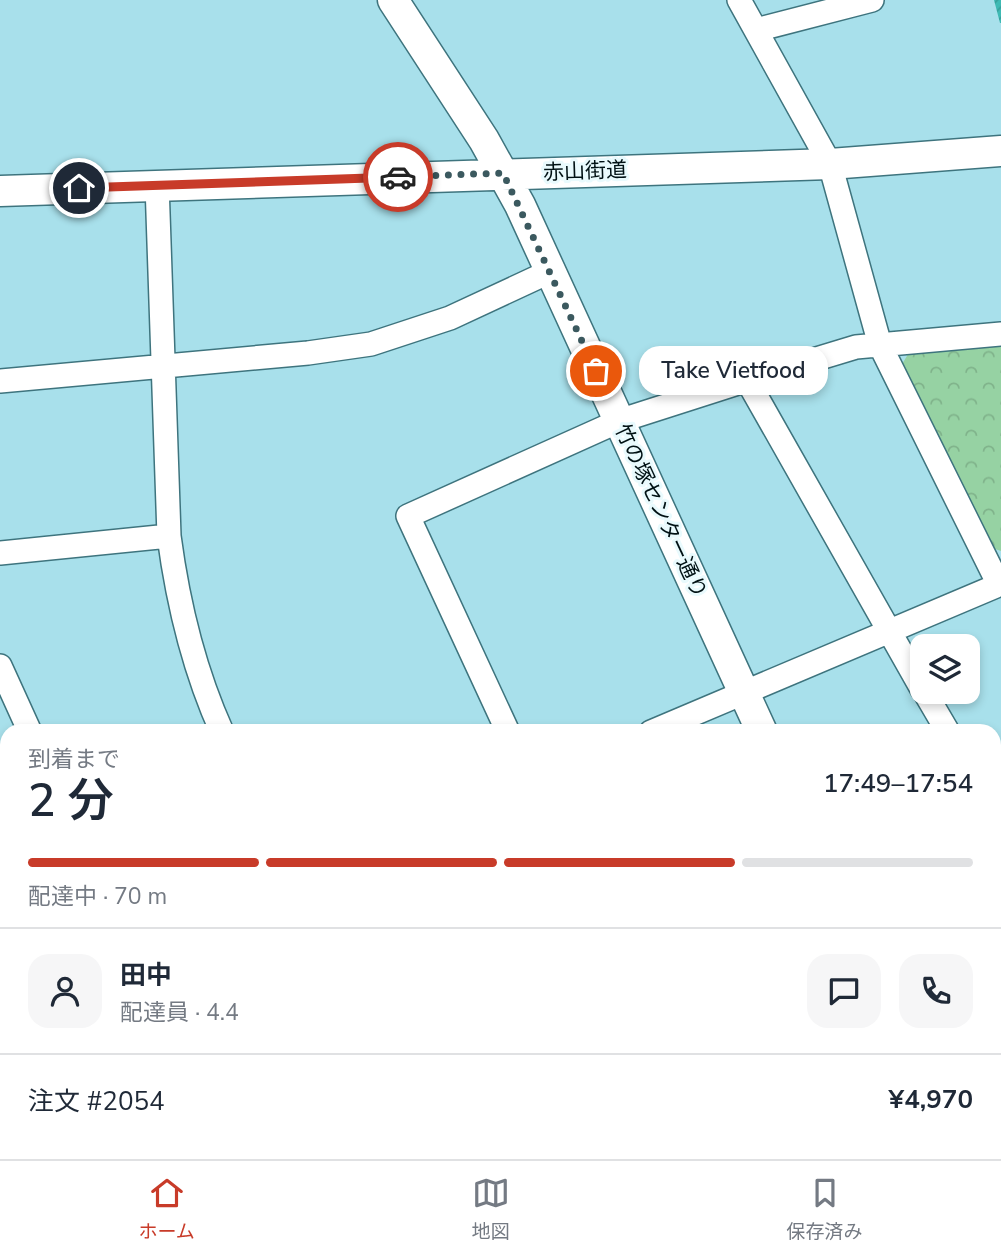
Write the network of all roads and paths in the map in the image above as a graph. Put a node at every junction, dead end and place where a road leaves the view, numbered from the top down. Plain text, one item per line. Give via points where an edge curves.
1 (393, 0) edge
2 (739, 0) edge
3 (872, 0) edge
4 (755, 30) junction
5 (1001, 151) edge
6 (830, 164) junction
7 (503, 173) junction
8 (157, 184) junction
9 (0, 191) edge
10 (551, 271) junction
11 (1001, 334) edge
12 (880, 345) junction
13 (164, 366) junction
14 (747, 380) junction
15 (0, 381) edge
16 (619, 421) junction
17 (169, 536) junction
18 (0, 553) edge
19 (1000, 585) edge
20 (888, 633) junction
21 (0, 666) edge
22 (910, 669) edge
23 (745, 694) junction
24 (931, 704) edge
25 (26, 724) edge
26 (219, 724) edge
27 (504, 724) edge
28 (671, 724) edge
29 (758, 724) edge
30 (943, 724) edge

1 - 7 street, 竹の塚センター通り
2 - 4 street
3 - 4 street
4 - 6 street
5 - 6 street, 赤山街道
6 - 7 street, 赤山街道
6 - 12 street
7 - 8 street, 赤山街道
7 - 10 street, 竹の塚センター通り
8 - 9 street, 赤山街道
8 - 13 street
10 - 13 street via 450,318 371,344
10 - 16 street, 竹の塚センター通り
11 - 12 street
12 - 14 street via 856,347
12 - 19 street
13 - 15 street
13 - 17 street
14 - 16 street
14 - 20 street
16 - 23 street, 竹の塚センター通り
16 - 27 street via 408,516
17 - 18 street
17 - 26 street via 189,645
19 - 20 street
20 - 22 street
20 - 23 street
21 - 25 street
23 - 28 street
23 - 29 street, 竹の塚センター通り
24 - 30 street

